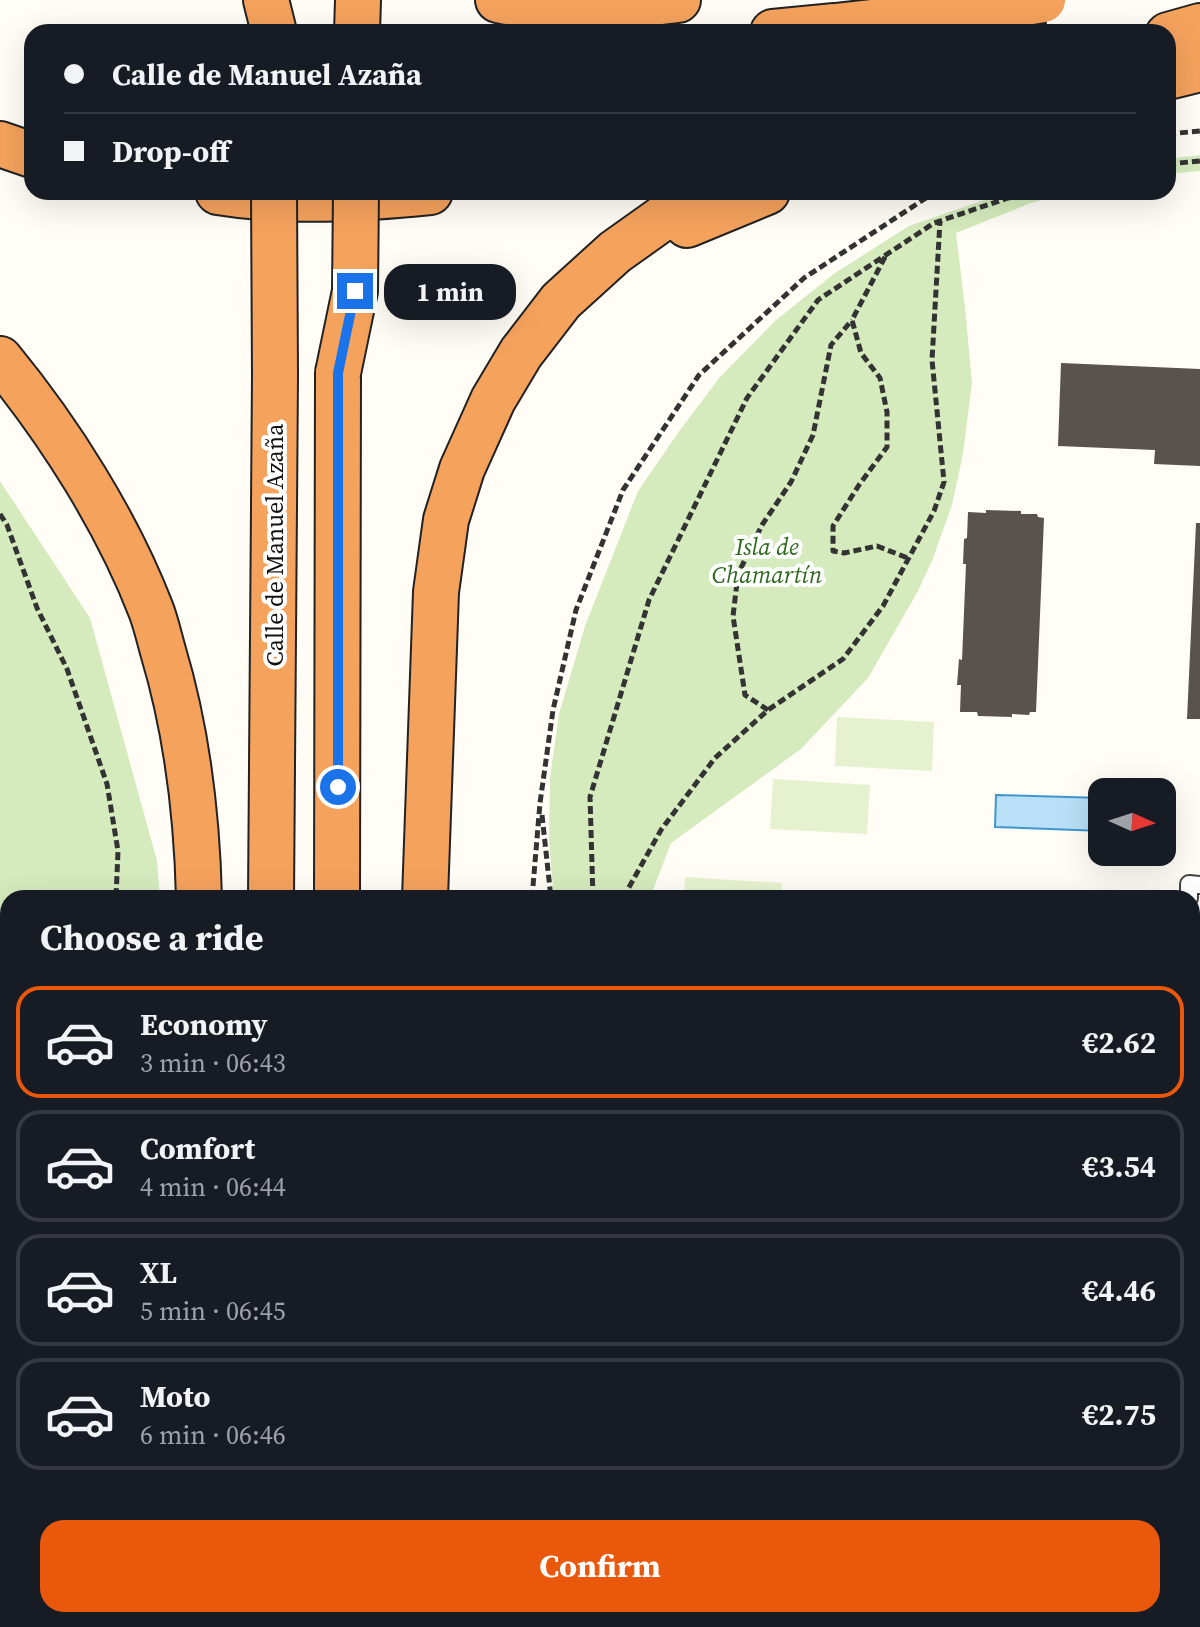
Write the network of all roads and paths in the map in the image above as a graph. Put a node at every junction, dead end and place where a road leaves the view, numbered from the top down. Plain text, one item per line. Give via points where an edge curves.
1 (266, 0) edge
2 (275, 0) edge
3 (336, 0) edge
4 (358, 0) edge
5 (678, 0) edge
6 (984, 0) edge
7 (1043, 0) edge
8 (502, 1) edge
9 (272, 24) edge
10 (274, 24) edge
11 (336, 24) edge
12 (357, 24) edge
13 (537, 24) edge
14 (854, 24) edge
15 (941, 24) edge
16 (1200, 26) edge
17 (1176, 33) edge
18 (1200, 69) edge
19 (1176, 75) edge
20 (1200, 131) edge
21 (1176, 133) edge
22 (0, 144) edge
23 (24, 152) edge
24 (1200, 161) edge
25 (1176, 163) edge
26 (274, 200) edge
27 (337, 200) edge
28 (356, 200) edge
29 (697, 200) edge
30 (747, 200) edge
31 (923, 200) edge
32 (1002, 200) edge
33 (940, 221) junction
34 (615, 252) junction
35 (887, 254) junction
36 (852, 320) junction
37 (0, 359) edge
38 (338, 373) junction
39 (0, 514) edge
40 (910, 559) junction
41 (768, 710) junction
42 (540, 803) junction
43 (116, 890) edge
44 (199, 890) edge
45 (271, 890) edge
46 (337, 890) edge
47 (425, 890) edge
48 (533, 890) edge
49 (550, 890) edge
50 (593, 890) edge
51 (627, 890) edge

1 - 9 highway
2 - 10 highway
3 - 11 highway
4 - 12 highway
5 - 8 highway via 620,7
6 - 15 highway
7 - 14 highway, bridge
8 - 13 highway
16 - 17 highway
18 - 19 highway
20 - 21 path
22 - 23 highway
24 - 25 path
26 - 45 highway, Calle de Manuel Azaña, bridge
27 - 38 highway, bridge
28 - 38 highway, bridge via 355,291
29 - 34 highway
30 - 34 highway via 628,254
31 - 42 path via 804,278 699,375 623,490 576,610 553,710
32 - 33 path
33 - 35 path
33 - 40 path via 932,360 944,482
34 - 47 highway via 561,301 521,353 462,469 446,520 436,592
35 - 36 path
35 - 50 path via 818,300 747,398 649,600 590,797
36 - 40 path via 861,353 880,378 887,447 833,526 833,551 877,546
36 - 41 path via 831,345 813,435 738,574 733,616 745,695
37 - 44 highway via 75,464 125,550 152,613 173,684 189,769
38 - 46 highway
39 - 43 path via 67,669 107,784 118,851
40 - 41 path via 843,659
41 - 51 path via 715,758 661,830
42 - 48 path
42 - 49 path

